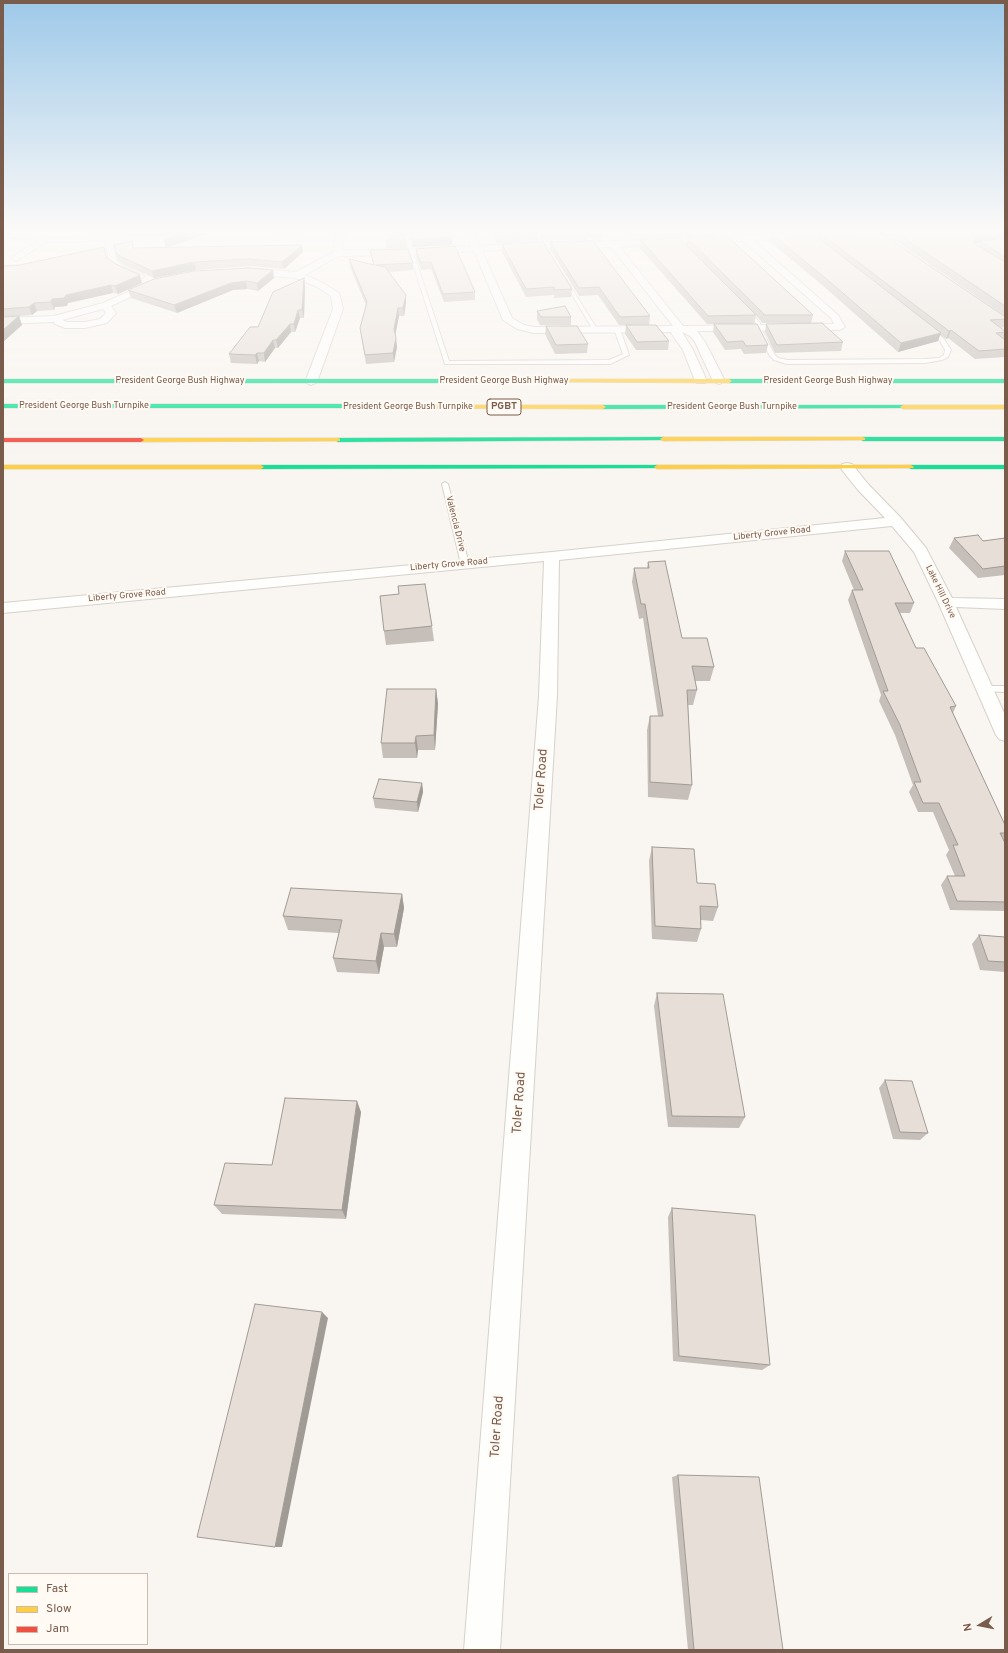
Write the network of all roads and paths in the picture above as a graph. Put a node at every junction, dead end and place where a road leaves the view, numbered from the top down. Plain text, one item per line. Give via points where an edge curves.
1 (87, 310) edge
2 (109, 310) edge
3 (338, 310) edge
4 (430, 310) edge
5 (504, 310) edge
6 (584, 310) edge
7 (666, 310) edge
8 (745, 310) edge
9 (825, 310) edge
10 (54, 319) junction
11 (3, 321) edge
12 (925, 325) edge
13 (595, 328) junction
14 (680, 328) junction
15 (758, 328) junction
16 (617, 329) junction
17 (3, 381) edge
18 (701, 381) junction
19 (719, 381) junction
20 (1005, 381) edge
21 (311, 382) junction
22 (3, 406) edge
23 (1005, 407) edge
24 (1005, 439) edge
25 (3, 440) edge
26 (3, 467) edge
27 (847, 467) junction
28 (1005, 467) edge
29 (445, 484) dead end
30 (896, 521) junction
31 (552, 556) junction
32 (465, 564) junction
33 (946, 602) junction
34 (1005, 604) edge
35 (3, 608) edge
36 (985, 689) junction
37 (1005, 689) edge
38 (1005, 735) edge
39 (482, 1650) edge

1 - 10 street
2 - 10 street via 110,313 102,321 85,325 65,325
3 - 21 street
4 - 16 lane via 447,363 610,362 626,355
5 - 13 street via 508,320 534,330
6 - 13 lane
7 - 14 street
8 - 15 lane via 758,323
9 - 15 street via 840,327
10 - 11 street
12 - 15 lane via 942,340 948,350 946,356 925,361 787,362 772,355
13 - 16 street
14 - 15 street
14 - 16 street
14 - 18 street via 676,334 688,350
14 - 19 street via 694,334 700,342
17 - 21 main road, President George Bush Highway
18 - 19 main road, President George Bush Highway
18 - 21 main road, President George Bush Highway
19 - 20 main road, President George Bush Highway
22 - 23 main road, President George Bush Turnpike / PGBT
24 - 25 main road
26 - 27 main road
27 - 28 main road
27 - 30 street, Lake Hill Drive
29 - 32 lane, Valencia Drive
30 - 31 street, Liberty Grove Road
30 - 33 street, Lake Hill Drive via 921,551
31 - 32 street, Liberty Grove Road
31 - 39 street, Toler Road via 548,696
32 - 35 street, Liberty Grove Road
33 - 34 street
33 - 36 street, Lake Hill Drive
36 - 37 lane
36 - 38 street, Lake Hill Drive

